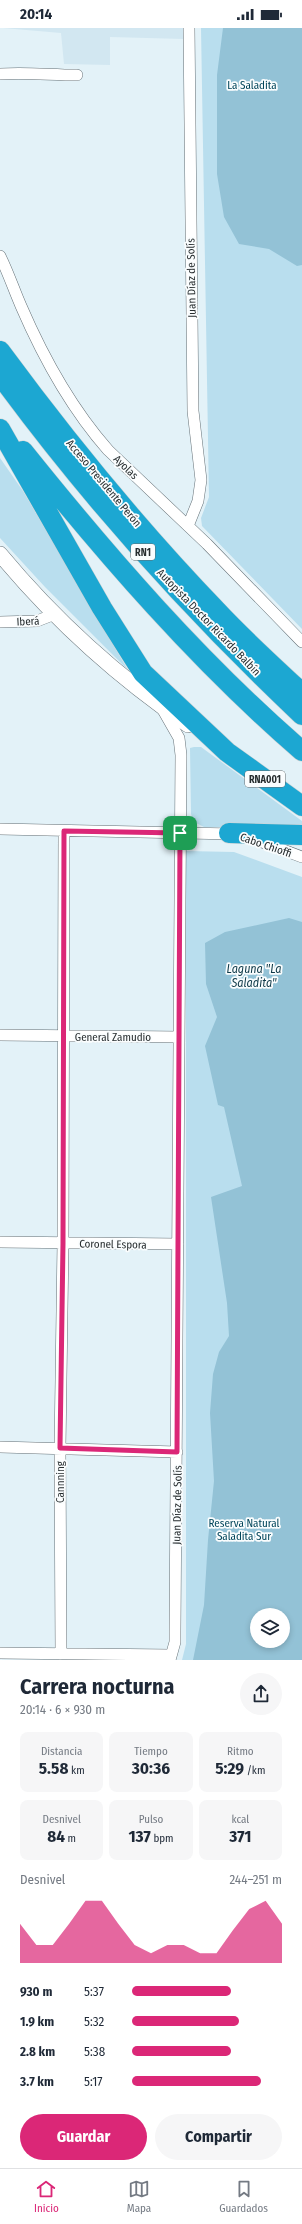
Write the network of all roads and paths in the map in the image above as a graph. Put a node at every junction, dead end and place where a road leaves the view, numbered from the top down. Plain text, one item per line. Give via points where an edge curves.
1 (189, 28) edge
2 (0, 74) edge
3 (77, 75) dead end
4 (0, 256) edge
5 (0, 345) edge
6 (0, 351) edge
7 (10, 376) edge
8 (0, 421) edge
9 (0, 429) edge
10 (188, 526) junction
11 (0, 554) edge
12 (55, 614) junction
13 (0, 622) edge
14 (302, 642) edge
15 (302, 693) edge
16 (160, 706) junction
17 (302, 715) edge
18 (302, 751) edge
19 (227, 752) junction
20 (302, 806) edge
21 (0, 830) edge
22 (64, 831) junction
23 (180, 833) junction
24 (229, 833) junction
25 (302, 835) edge
26 (302, 857) edge
27 (0, 1035) edge
28 (64, 1036) junction
29 (179, 1037) junction
30 (0, 1242) edge
31 (63, 1243) junction
32 (178, 1244) junction
33 (0, 1447) edge
34 (60, 1448) junction
35 (177, 1452) junction
36 (0, 1653) edge
37 (61, 1654) junction
38 (170, 1658) edge

1 - 10 street, Juan Díaz de Solís via 193,411 201,480 198,501
2 - 3 street via 24,72 41,75
4 - 10 street, Ayolas via 35,336 68,398 84,421 108,450
5 - 7 highway
6 - 7 highway, Acceso Presidente Perón
7 - 15 highway, Acceso Presidente Perón via 165,556 218,613
7 - 17 highway, Autopista Doctor Ricardo Balbín / RN1 via 68,465 128,536 202,617
8 - 18 highway, RN1 via 65,503 137,586 219,673
9 - 19 highway via 142,673
10 - 14 street, Ayolas
11 - 12 main road, RNA001
12 - 13 street, Iberá via 37,622
12 - 16 main road, RNA001 via 90,648
16 - 19 main road, RNA001
16 - 23 street, Juan Díaz de Solís via 174,728 180,746
19 - 20 highway, RNA001
21 - 22 street, Cabo Chioffi
22 - 23 street, Cabo Chioffi
22 - 28 street, Cannning
23 - 24 street, Cabo Chioffi
23 - 29 street, Juan Díaz de Solís
24 - 25 highway
24 - 26 street, Cabo Chioffi via 248,837
27 - 28 street, General Zamudio
28 - 29 street, General Zamudio
28 - 31 street, Cannning
29 - 32 street, Juan Díaz de Solís
30 - 31 street, Coronel Espora
31 - 32 street, Coronel Espora
31 - 34 street, Cannning
32 - 35 street, Juan Díaz de Solís
33 - 34 street
34 - 35 street
34 - 37 street, Cannning
35 - 38 street, Juan Díaz de Solís via 175,1642
36 - 37 street
37 - 38 street

